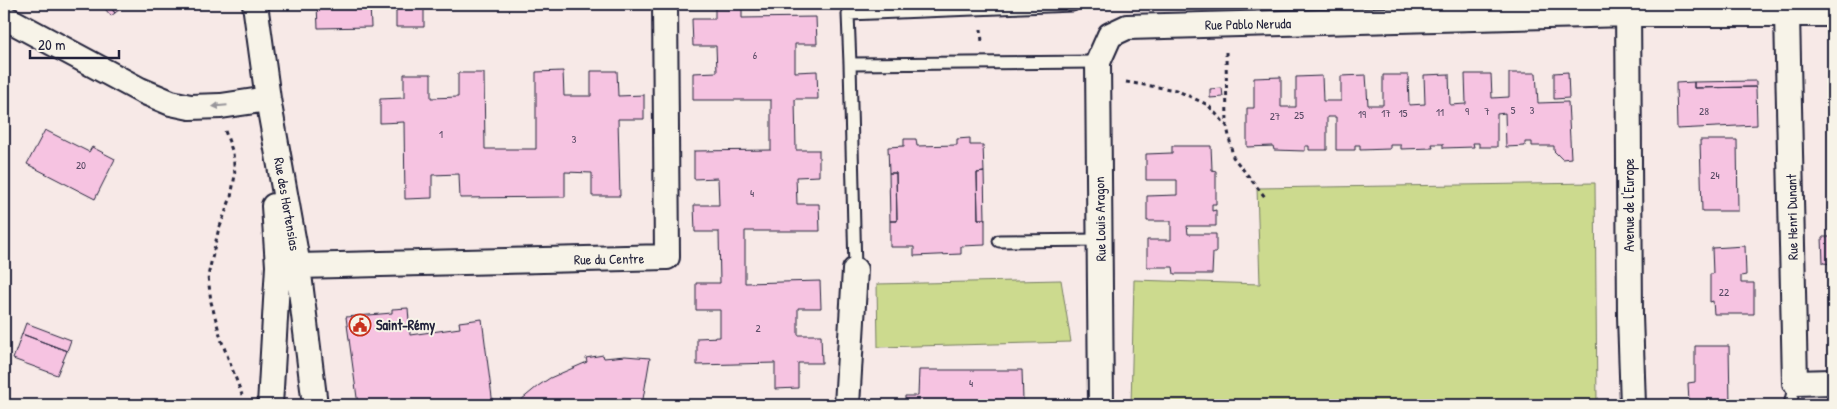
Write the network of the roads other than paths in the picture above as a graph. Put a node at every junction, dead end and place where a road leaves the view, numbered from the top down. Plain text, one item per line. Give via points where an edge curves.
1 (255, 4) edge
2 (665, 4) edge
3 (1073, 5) dead end
4 (1628, 9) edge
5 (1297, 13) edge
6 (1787, 14) junction
7 (1833, 14) edge
8 (4, 17) edge
9 (1110, 35) joint
10 (850, 64) junction
11 (1098, 70) junction
12 (268, 99) junction
13 (1100, 240) junction
14 (999, 241) dead end
15 (298, 266) junction
16 (854, 270) joint
17 (1833, 382) edge
18 (1793, 394) edge
19 (270, 405) edge
20 (315, 405) edge
21 (847, 405) edge
22 (1101, 405) edge
23 (1633, 405) edge

1 - 12 street, Rue des Hortensias
2 - 15 street, Rue du Centre via 667,257
3 - 10 lane via 848,14
4 - 5 street, Rue Pablo Neruda
4 - 6 street, Rue Pablo Neruda
4 - 23 street, Avenue de l'Europe
5 - 9 street, Rue Pablo Neruda via 1226,24 1127,27
6 - 7 street, Rue Pablo Neruda
6 - 18 street, Rue Henri Dunant
12 -> 8 street via 190,108 171,103 140,90
9 - 11 street, Rue Louis Aragon
10 - 11 lane via 984,63
10 - 16 lane
11 - 13 street, Rue Louis Aragon
12 - 15 street, Rue des Hortensias
12 - 19 street via 278,266
13 - 14 lane
13 - 22 street, Rue Louis Aragon
15 - 20 street, Rue des Hortensias
16 - 21 street
17 - 18 street, Rue Henri Dunant

